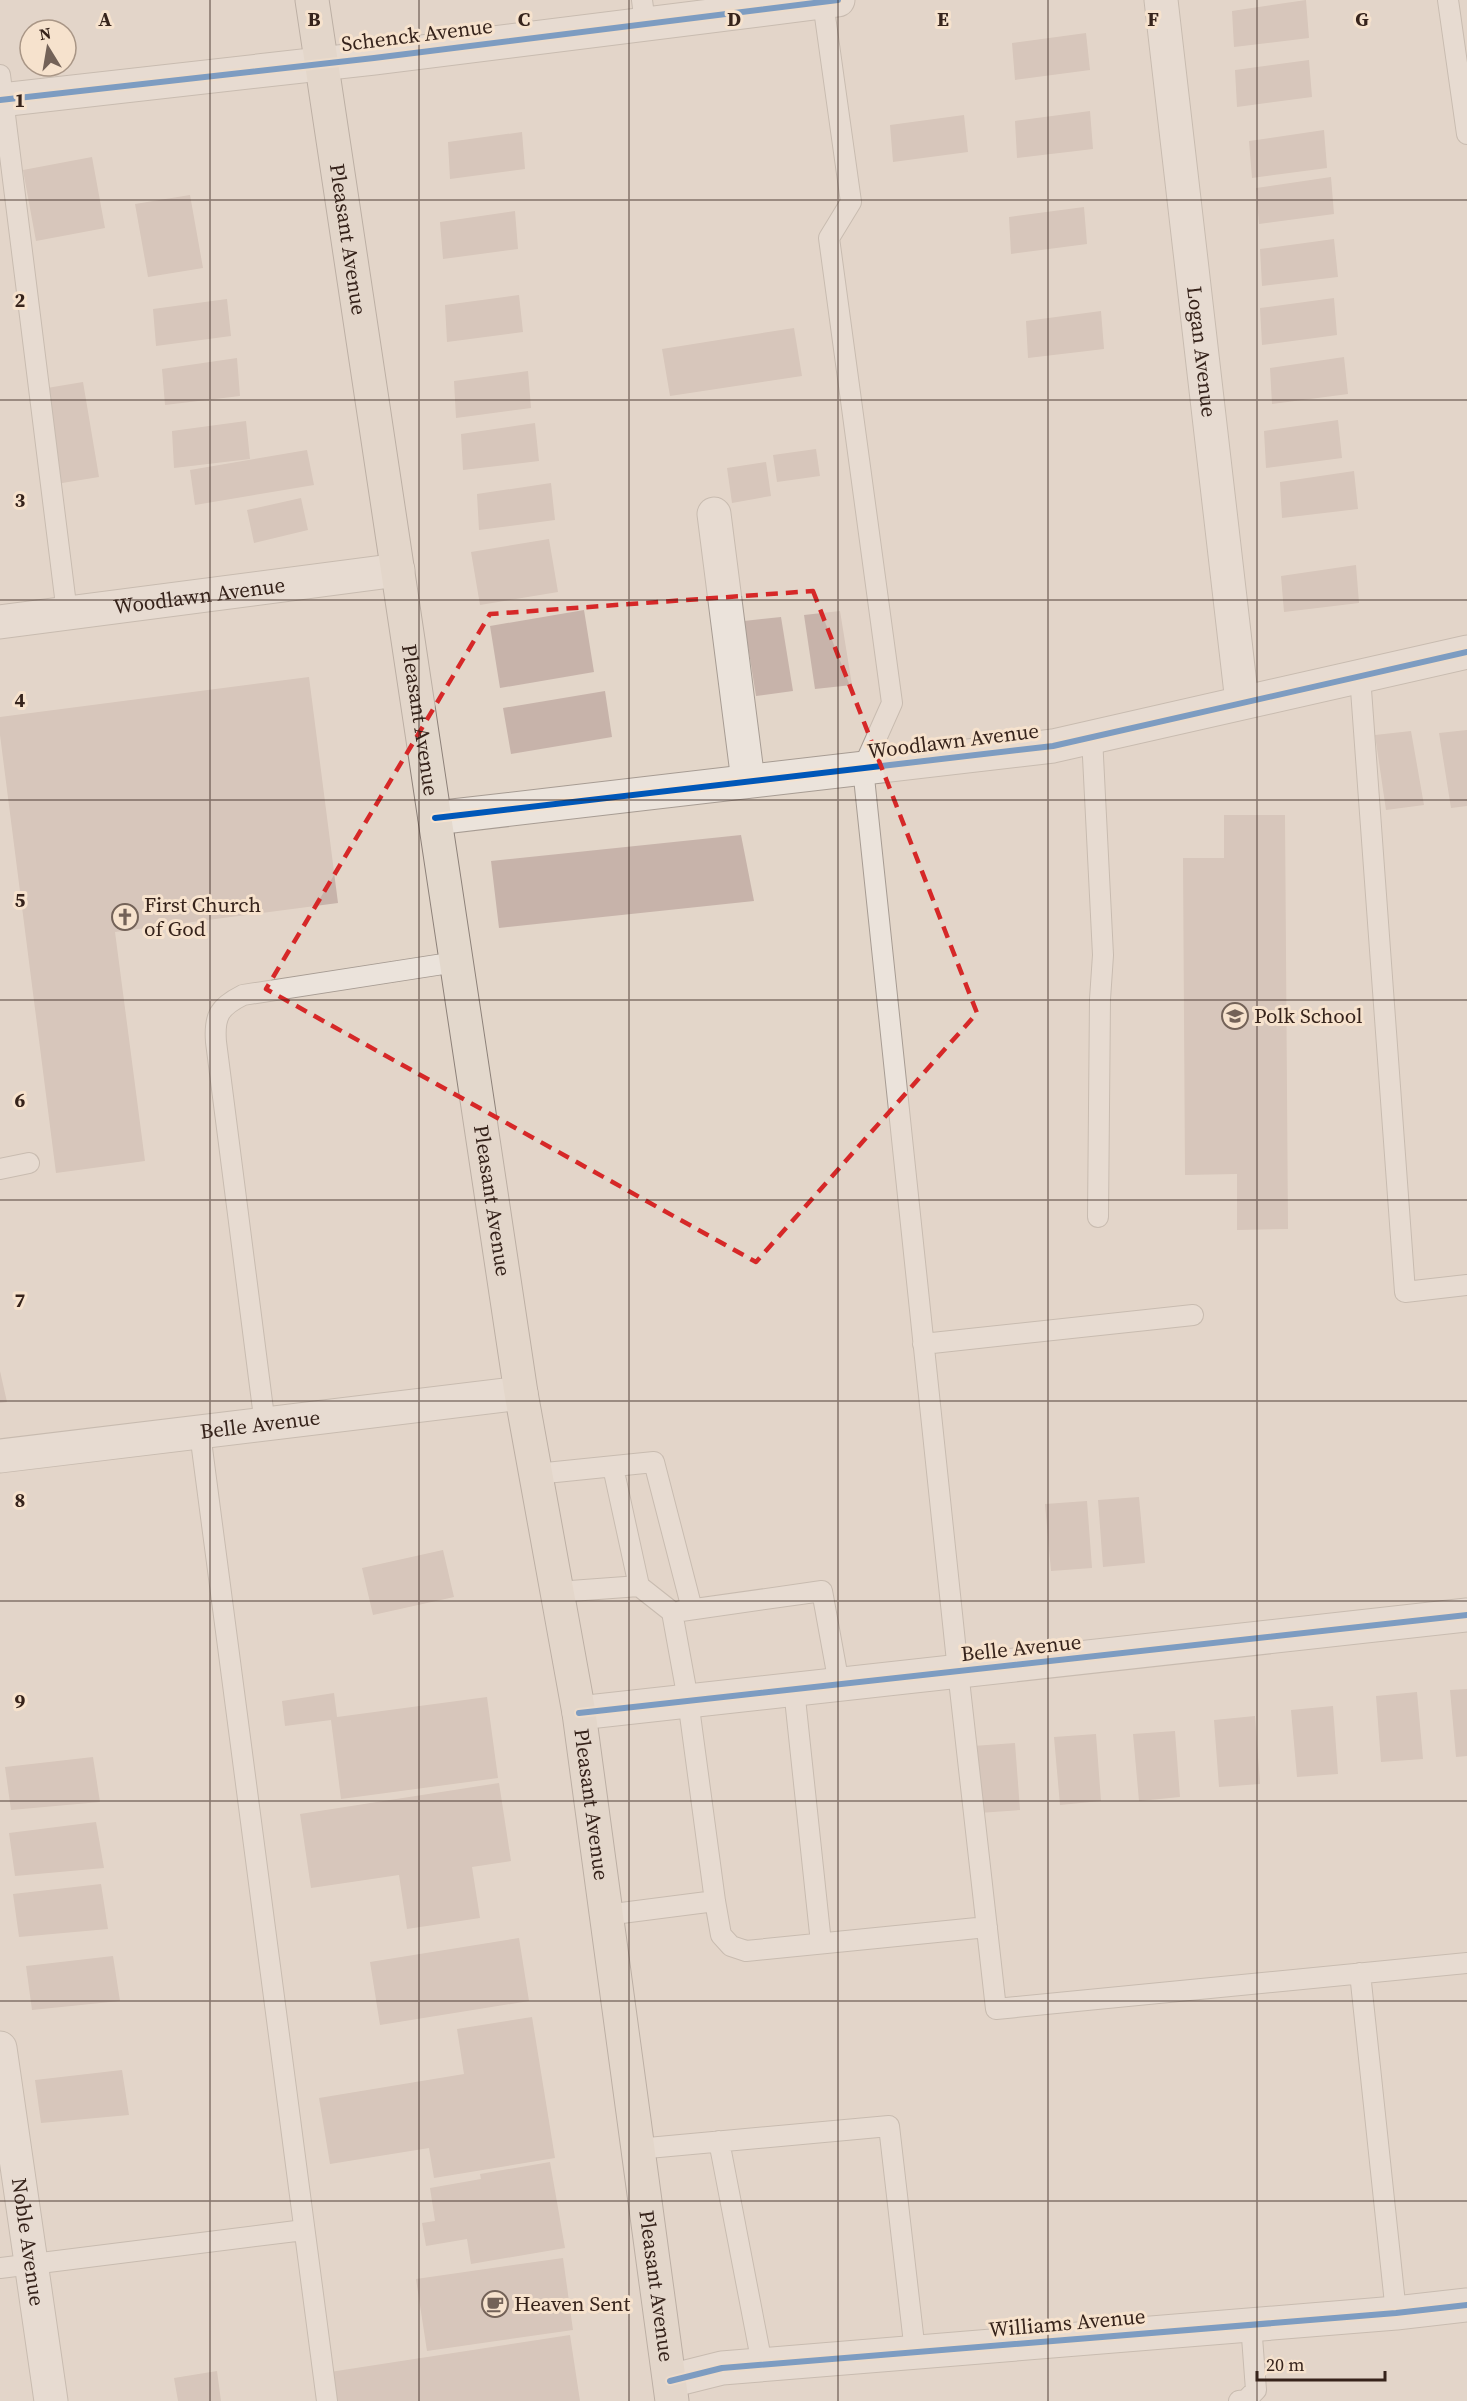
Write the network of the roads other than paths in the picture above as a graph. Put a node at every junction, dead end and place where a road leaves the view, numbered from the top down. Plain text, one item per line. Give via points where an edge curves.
1 (312, 0) edge
2 (1161, 0) edge
3 (1448, 0) edge
4 (831, 1) edge
5 (643, 12) edge
6 (320, 64) junction
7 (1, 92) edge
8 (1467, 134) edge
9 (714, 514) dead end
10 (398, 570) junction
11 (68, 614) junction
12 (0, 622) edge
13 (1467, 652) edge
14 (1360, 676) junction
15 (1242, 702) junction
16 (1092, 736) junction
17 (863, 768) junction
18 (748, 781) junction
19 (435, 818) junction
20 (456, 962) junction
21 (29, 1163) dead end
22 (0, 1169) edge
23 (1098, 1217) dead end
24 (1467, 1285) edge
25 (1193, 1315) dead end
26 (923, 1344) junction
27 (521, 1393) junction
28 (265, 1425) junction
29 (201, 1433) junction
30 (0, 1456) edge
31 (612, 1467) junction
32 (536, 1474) junction
33 (639, 1586) junction
34 (557, 1592) junction
35 (692, 1609) junction
36 (672, 1612) junction
37 (1467, 1615) edge
38 (958, 1671) junction
39 (839, 1684) junction
40 (794, 1689) junction
41 (688, 1700) junction
42 (579, 1713) junction
43 (715, 1901) junction
44 (606, 1915) junction
45 (987, 1927) junction
46 (821, 1942) junction
47 (1467, 1963) edge
48 (1360, 1973) junction
49 (0, 2048) edge
50 (719, 2141) junction
51 (637, 2149) junction
52 (304, 2230) junction
53 (16, 2266) edge
54 (1467, 2305) edge
55 (1396, 2313) junction
56 (1251, 2324) junction
57 (915, 2352) junction
58 (762, 2364) junction
59 (671, 2391) edge
60 (51, 2401) edge
61 (327, 2401) edge
62 (1239, 2401) edge

1 - 6 main road, Pleasant Avenue
2 - 15 street, Logan Avenue
3 - 8 lane
4 - 5 street, Schenck Avenue
4 - 17 lane via 851,202 829,238 892,703
5 - 6 street, Schenck Avenue
6 - 7 street, Schenck Avenue
6 - 10 main road, Pleasant Avenue
7 - 11 lane
9 - 18 street
10 - 11 street, Woodlawn Avenue
10 - 19 main road, Pleasant Avenue
11 - 12 street, Woodlawn Avenue
13 - 14 street, Woodlawn Avenue
14 - 15 street, Woodlawn Avenue
14 - 24 lane via 1405,1292
15 - 16 street, Woodlawn Avenue
16 - 17 street, Woodlawn Avenue via 1053,746
16 - 23 lane via 1103,955
17 - 18 street, Woodlawn Avenue
17 - 26 lane
18 - 19 street, Woodlawn Avenue
19 - 20 main road, Pleasant Avenue
20 - 27 main road, Pleasant Avenue
20 - 28 lane via 243,994 219,1012 216,1042
21 - 22 lane
25 - 26 lane
26 - 38 lane
27 - 28 street, Belle Avenue
27 - 32 main road, Pleasant Avenue
28 - 29 street, Belle Avenue
29 - 30 street, Belle Avenue
29 - 52 lane
31 - 32 lane
31 - 33 lane
31 - 35 lane via 654,1462
32 - 34 main road, Pleasant Avenue
33 - 34 lane
33 - 36 lane
34 - 42 main road, Pleasant Avenue
35 - 36 lane
35 - 39 lane via 822,1591
36 - 41 lane
37 - 38 street, Belle Avenue
38 - 39 street, Belle Avenue
38 - 45 lane
39 - 40 street, Belle Avenue
40 - 41 street, Belle Avenue
40 - 46 lane
41 - 42 street, Belle Avenue
41 - 43 lane
42 - 44 main road, Pleasant Avenue
43 - 44 lane
43 - 46 lane via 721,1935 731,1946 746,1951
44 - 51 main road, Pleasant Avenue
45 - 46 lane
45 - 48 lane via 996,2009
47 - 48 lane
48 - 55 lane
49 - 53 street, Noble Avenue
50 - 51 lane
50 - 57 lane via 889,2126
50 - 58 lane
51 - 59 main road, Pleasant Avenue
52 - 53 lane
52 - 61 lane
53 - 60 street, Noble Avenue
54 - 55 street, Williams Avenue
55 - 56 street, Williams Avenue
56 - 57 street, Williams Avenue
56 - 62 lane via 1256,2390
57 - 58 street, Williams Avenue
58 - 59 street, Williams Avenue via 722,2368

